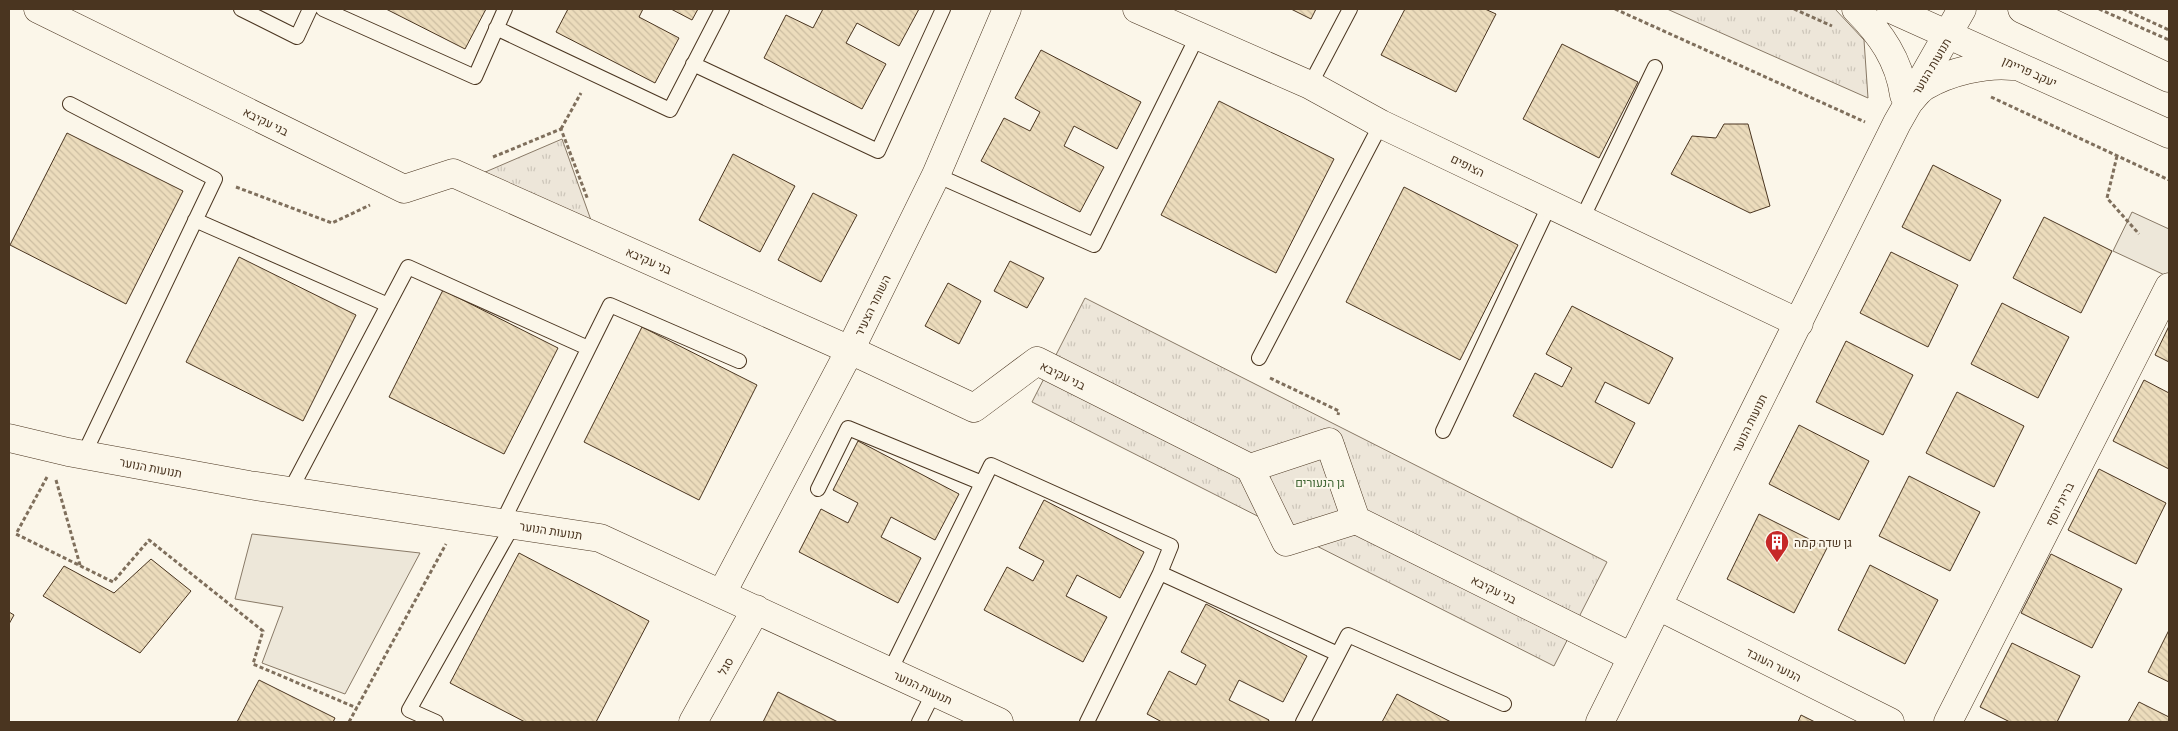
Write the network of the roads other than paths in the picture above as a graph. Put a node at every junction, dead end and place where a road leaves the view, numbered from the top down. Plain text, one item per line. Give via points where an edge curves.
1 (38, 9) edge
2 (241, 9) edge
3 (310, 9) edge
4 (323, 9) edge
5 (505, 9) edge
6 (722, 9) edge
7 (944, 9) edge
8 (1007, 9) edge
9 (1137, 9) edge
10 (1350, 9) edge
11 (1856, 9) edge
12 (1891, 9) edge
13 (1962, 9) edge
14 (2022, 9) edge
15 (1943, 23) edge
16 (496, 28) junction
17 (1197, 37) junction
18 (693, 64) junction
19 (1655, 66) dead end
20 (2020, 66) junction
21 (2169, 78) edge
22 (1310, 85) junction
23 (1908, 97) junction
24 (70, 104) dead end
25 (1381, 124) junction
26 (2169, 134) edge
27 (936, 175) junction
28 (1550, 204) junction
29 (1582, 219) junction
30 (195, 220) junction
31 (2169, 287) edge
32 (388, 305) junction
33 (1799, 323) junction
34 (588, 348) junction
35 (850, 350) junction
36 (1259, 358) road end
37 (739, 361) dead end
38 (1443, 432) dead end
39 (9, 438) edge
40 (9, 451) edge
41 (66, 456) junction
42 (1250, 468) junction
43 (982, 483) junction
44 (818, 488) dead end
45 (290, 491) junction
46 (1356, 520) junction
47 (508, 524) junction
48 (1160, 573) junction
49 (722, 593) junction
50 (1658, 606) junction
51 (756, 609) junction
52 (1338, 654) junction
53 (1632, 657) junction
54 (890, 671) junction
55 (934, 692) junction
56 (1504, 704) dead end
57 (436, 722) edge
58 (693, 722) edge
59 (919, 722) edge
60 (999, 722) edge
61 (1087, 722) edge
62 (1303, 722) edge
63 (1600, 722) edge
64 (1890, 722) edge
65 (1948, 722) edge

1 - 35 street, בני עקיבא via 404,189 453,173
2 - 3 lane via 297,37
4 - 16 lane via 474,77
5 - 16 lane
6 - 18 lane
7 - 18 lane via 878,151
8 - 27 street, השומר הצעיר
9 - 17 street, הצופים
10 - 22 lane
11 - 23 street via 1891,52
12 - 15 street, יעקב פריימן
13 - 15 street, תנועות הנוער
14 - 21 street
15 - 20 street, יעקב פריימן
15 - 23 street, תנועות הנוער via 1926,41
16 - 18 lane via 670,110
17 - 22 street, הצופים
17 - 27 lane via 1094,245
19 - 29 lane
20 - 23 street via 2001,64 1972,69 1924,86
20 - 26 street, יעקב פריימן
22 - 25 street, הצופים
23 - 33 street, תנועות הנוער
24 - 30 lane via 215,179
25 - 28 street, הצופים
25 - 36 lane
27 - 35 street, השומר הצעיר
28 - 29 street, הצופים
28 - 38 lane
29 - 33 street, הצופים
30 - 32 lane
30 - 41 lane
31 - 65 street, ברית יוסף
32 - 34 lane via 408,266
32 - 45 lane
33 - 50 street, תנועות הנוער
34 - 37 lane via 610,305
34 - 47 lane
35 - 42 street, בני עקיבא via 974,408 1037,361
35 - 49 street, השומר הצעיר
39 - 41 street, תנועות הנוער
40 - 41 street, תנועות הנוער
41 - 45 street, תנועות הנוער
42 - 46 street via 1286,542
42 - 46 street via 1329,442
43 - 44 lane via 848,428
43 - 48 lane via 991,466 1171,546
43 - 54 lane
45 - 47 street, תנועות הנוער
46 - 53 street, בני עקיבא
47 - 49 street, תנועות הנוער via 600,538
47 - 57 lane via 409,710
48 - 52 lane
48 - 61 lane
49 - 51 street, תנועות הנוער
50 - 53 street, תנועות הנוער
50 - 64 street, הנוער העובד
51 - 54 street, תנועות הנוער
51 - 58 street, סגל
52 - 56 lane via 1348,635
52 - 62 lane
53 - 63 street, תנועות הנוער
54 - 55 street, תנועות הנוער
55 - 59 lane
55 - 60 street, תנועות הנוער

